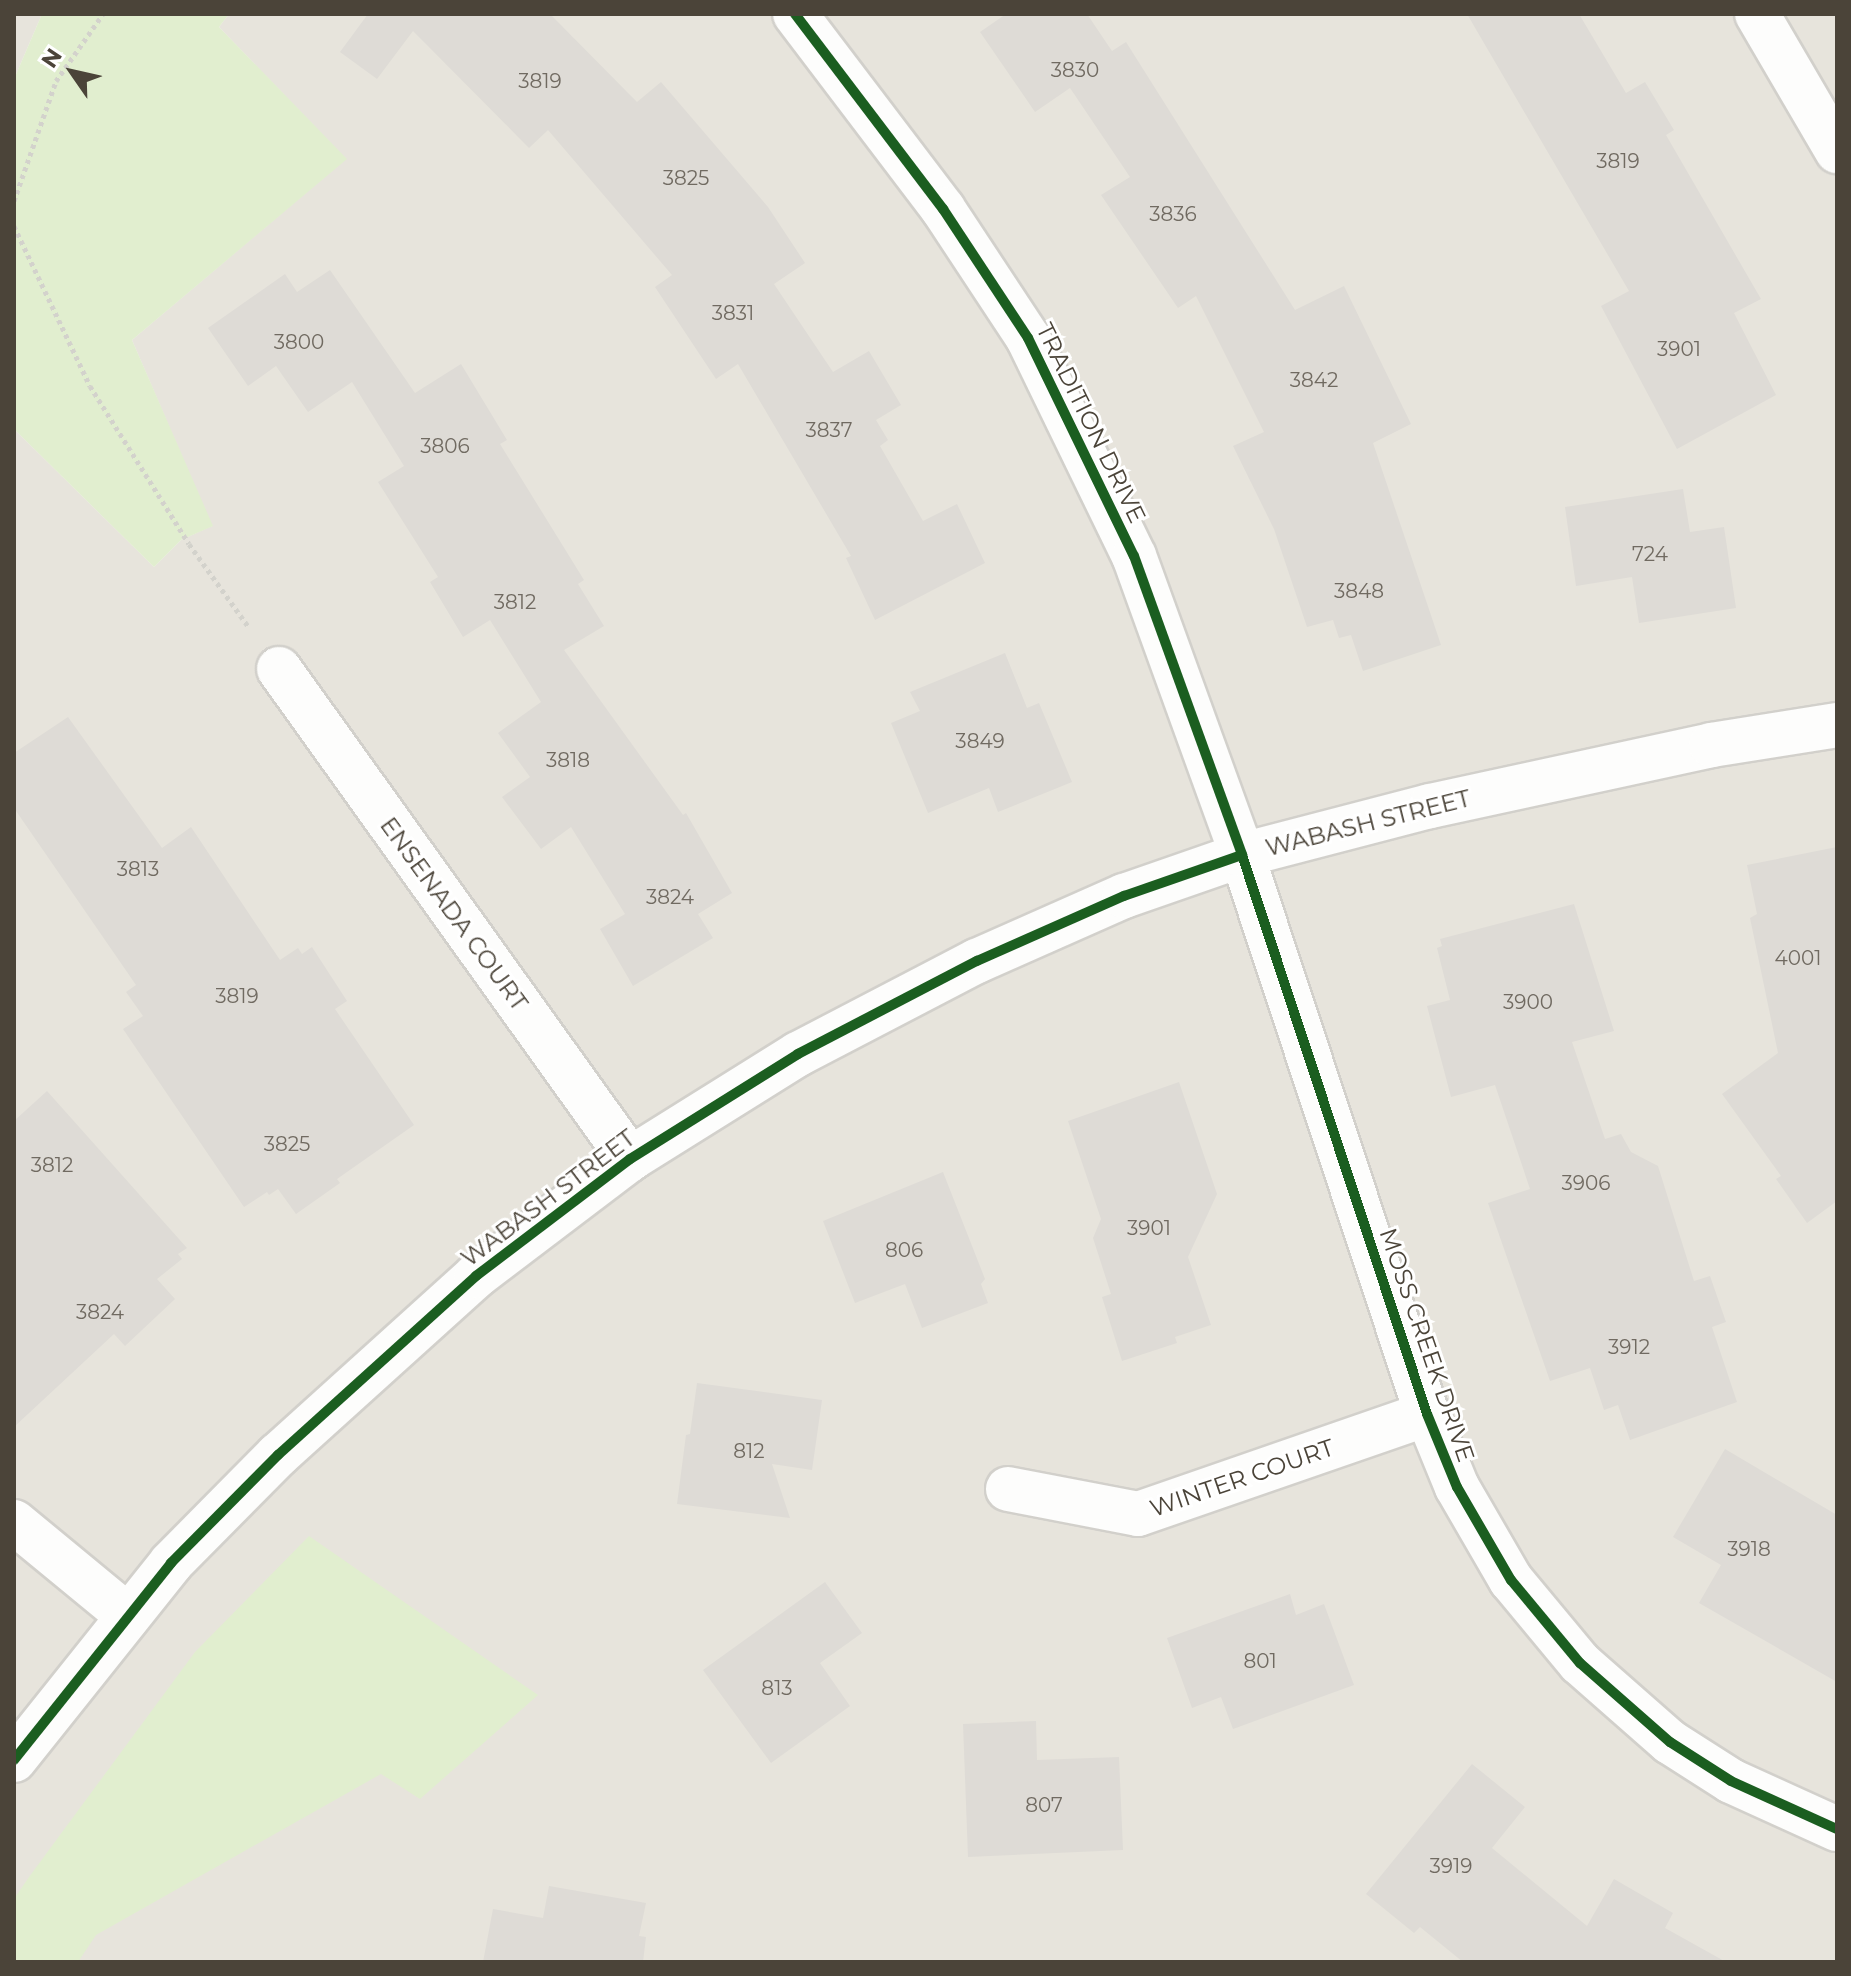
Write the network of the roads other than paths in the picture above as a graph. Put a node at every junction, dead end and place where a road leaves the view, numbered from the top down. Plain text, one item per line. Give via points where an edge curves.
1 (795, 14) edge
2 (1757, 14) edge
3 (1837, 151) edge
4 (279, 669) road end
5 (1837, 725) edge
6 (1242, 855) junction
7 (630, 1159) junction
8 (1427, 1414) junction
9 (1008, 1489) dead end
10 (14, 1522) edge
11 (128, 1616) junction
12 (14, 1760) edge
13 (1837, 1829) edge

1 - 6 street, TRADITION DRIVE via 943,209 1028,338 1134,556
2 - 3 street
4 - 7 street, ENSENADA COURT
5 - 6 street, WABASH STREET via 1711,745 1430,806
6 - 7 street, WABASH STREET via 1124,896 977,961 798,1054
6 - 8 street, MOSS CREEK DRIVE
7 - 11 street, WABASH STREET via 476,1276 278,1455 171,1563
8 - 9 street, WINTER COURT via 1138,1514
8 - 13 street, MOSS CREEK DRIVE via 1457,1487 1511,1580 1580,1663 1670,1742 1731,1781
10 - 11 street
11 - 12 street, WABASH STREET

